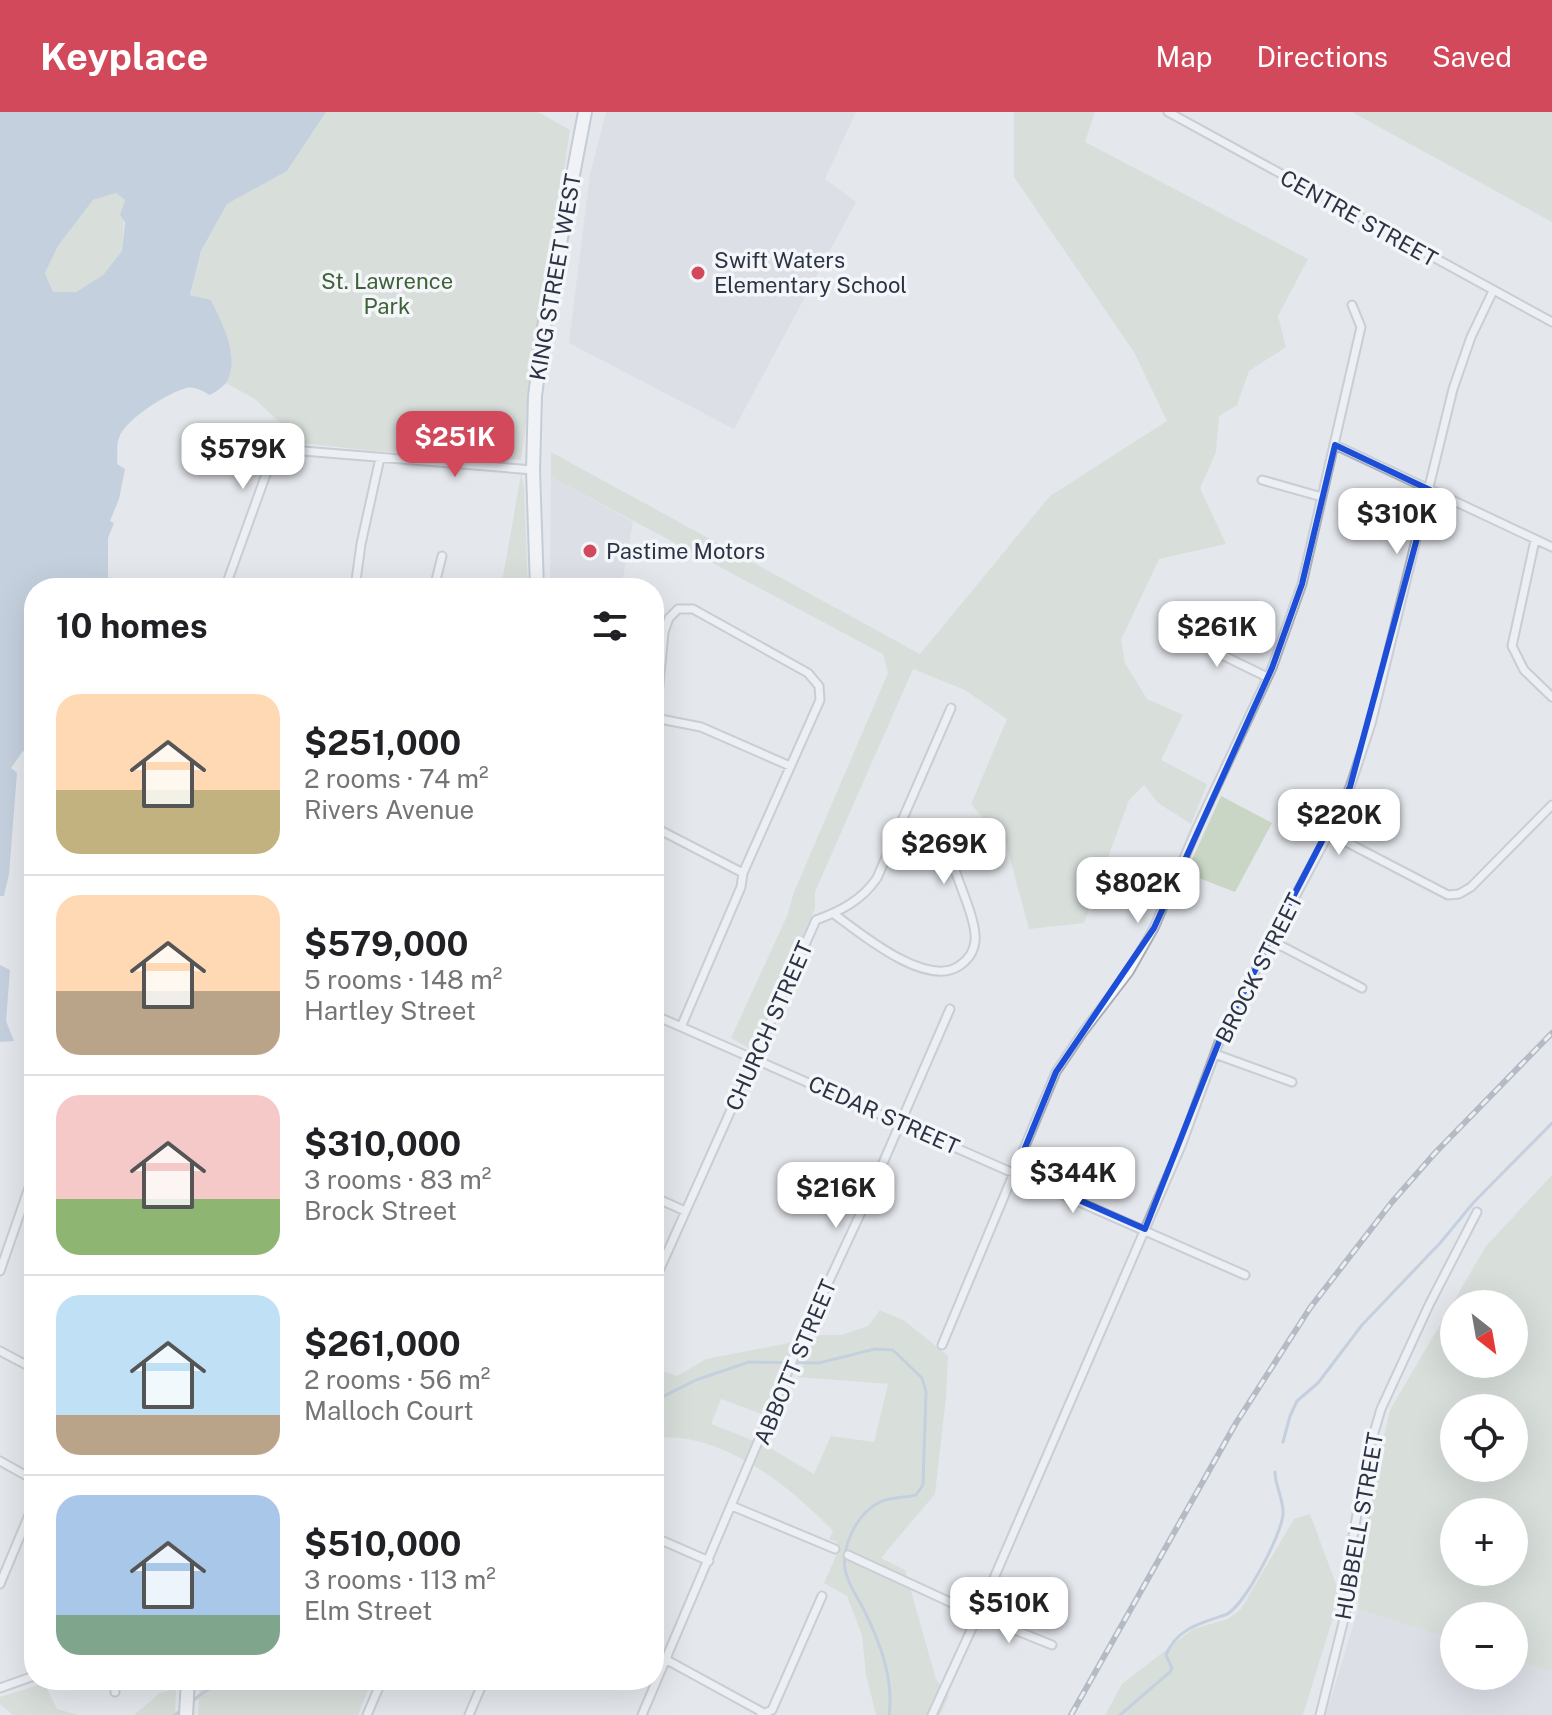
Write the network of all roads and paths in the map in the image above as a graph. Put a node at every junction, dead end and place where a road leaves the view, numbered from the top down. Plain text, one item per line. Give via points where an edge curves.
1 (585, 112) edge
2 (1168, 112) edge
3 (1493, 291) junction
4 (1352, 305) dead end
5 (1552, 322) edge
6 (1335, 445) junction
7 (380, 458) junction
8 (533, 470) junction
9 (1262, 480) dead end
10 (1430, 490) junction
11 (1322, 497) junction
12 (1535, 540) junction
13 (1552, 547) edge
14 (442, 556) dead end
15 (229, 578) edge
16 (356, 578) edge
17 (436, 578) edge
18 (537, 578) edge
19 (1192, 628) dead end
20 (664, 632) edge
21 (1267, 677) junction
22 (1552, 697) edge
23 (951, 708) dead end
24 (664, 720) edge
25 (790, 766) junction
26 (1552, 805) edge
27 (664, 832) edge
28 (1329, 833) junction
29 (894, 838) junction
30 (743, 873) junction
31 (834, 914) junction
32 (1270, 940) junction
33 (1362, 988) dead end
34 (950, 1009) dead end
35 (664, 1019) edge
36 (681, 1027) junction
37 (1215, 1054) junction
38 (755, 1059) junction
39 (1292, 1082) dead end
40 (901, 1122) junction
41 (1015, 1172) junction
42 (24, 1202) edge
43 (664, 1202) edge
44 (685, 1211) junction
45 (1477, 1212) dead end
46 (1145, 1229) junction
47 (664, 1259) edge
48 (0, 1271) edge
49 (1245, 1275) dead end
50 (942, 1345) dead end
51 (0, 1351) edge
52 (24, 1364) edge
53 (0, 1461) edge
54 (24, 1474) edge
55 (732, 1506) junction
56 (24, 1527) edge
57 (664, 1541) edge
58 (835, 1549) dead end
59 (848, 1555) dead end
60 (709, 1561) junction
61 (0, 1584) edge
62 (822, 1596) dead end
63 (978, 1615) junction
64 (1052, 1645) dead end
65 (666, 1659) junction
66 (664, 1664) edge
67 (24, 1680) edge
68 (0, 1688) edge
69 (187, 1690) edge
70 (378, 1690) edge
71 (480, 1690) edge
72 (653, 1690) edge
73 (762, 1714) edge
74 (186, 1715) edge
75 (367, 1715) edge
76 (469, 1715) edge
77 (642, 1715) edge
78 (932, 1715) edge
79 (1320, 1715) edge

1 - 8 main road, KING STREET WEST via 544,327
2 - 3 street, CENTRE STREET
3 - 5 street, CENTRE STREET
3 - 10 street, BROCK STREET via 1453,389
4 - 6 street via 1361,327
6 - 10 street
6 - 11 street
7 - 8 street
7 - 15 street via 291,450 278,454
7 - 16 street
8 - 18 main road, KING STREET WEST
9 - 11 street
10 - 12 street
10 - 28 street, BROCK STREET via 1371,724
11 - 21 street via 1302,584
12 - 13 street
12 - 22 street via 1512,646 1524,670
14 - 17 street
19 - 21 street via 1218,653
20 - 25 street via 678,609 693,609 808,673 819,686 820,700
21 - 41 street via 1154,928 1129,972 1056,1072
23 - 29 street, CHURCH STREET
24 - 25 street via 701,727
25 - 30 street
26 - 28 street via 1459,894 1448,895
27 - 30 street
28 - 32 street, BROCK STREET
29 - 31 street, CHURCH STREET via 867,893
29 - 31 street via 955,870 976,939 972,954 951,971 923,969 877,946
30 - 36 street
31 - 38 street, CHURCH STREET via 816,920
32 - 33 street
32 - 37 street, BROCK STREET
34 - 40 street, ABBOTT STREET
35 - 36 street, CEDAR STREET
36 - 38 street, CEDAR STREET
37 - 39 street
37 - 46 street, BROCK STREET
38 - 40 street, CEDAR STREET
38 - 44 street, CHURCH STREET
40 - 41 street, CEDAR STREET
40 - 55 street, ABBOTT STREET
41 - 46 street, CEDAR STREET
41 - 50 street
42 - 48 street
43 - 44 street
44 - 47 street, CHURCH STREET
45 - 79 street, HUBBELL STREET via 1381,1409 1352,1542 1352,1587
46 - 49 street, CEDAR STREET
46 - 63 street, BROCK STREET
51 - 52 street
53 - 54 street
55 - 58 street
55 - 60 street, ABBOTT STREET
56 - 61 street
57 - 60 street
59 - 63 street
60 - 65 street, ABBOTT STREET
62 - 73 street via 772,1710
63 - 64 street
63 - 78 street, BROCK STREET
65 - 66 street, ABBOTT STREET
65 - 73 street
67 - 68 street
69 - 74 main road
70 - 75 street
71 - 76 street
72 - 77 street, ABBOTT STREET

